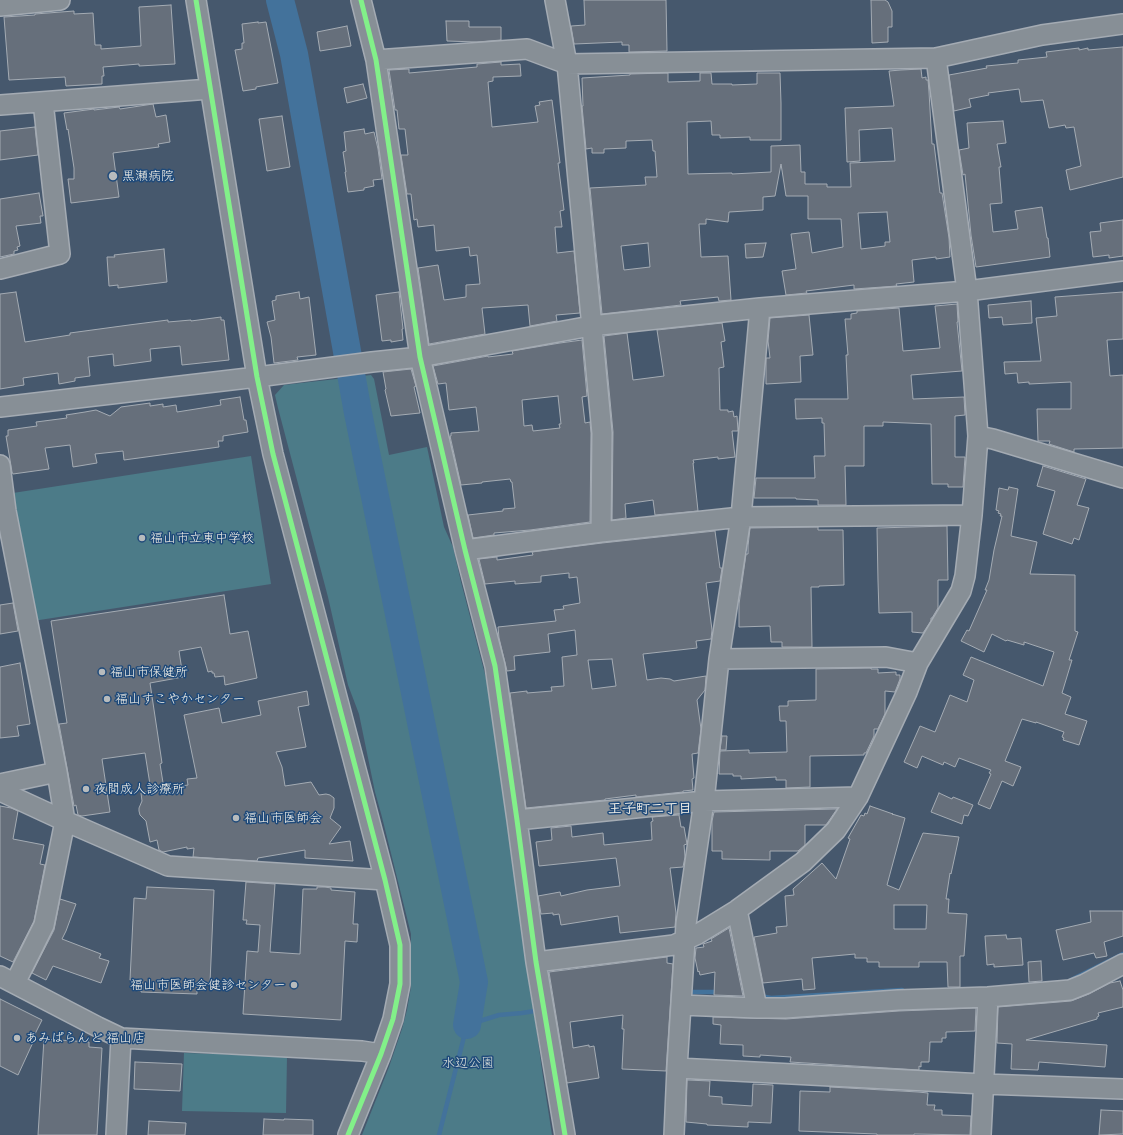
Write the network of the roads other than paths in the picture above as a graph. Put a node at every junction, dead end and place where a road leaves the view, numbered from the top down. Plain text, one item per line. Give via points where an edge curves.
1 (60, 0) edge
2 (196, 0) edge
3 (361, 0) edge
4 (555, 0) edge
5 (0, 6) edge
6 (1123, 24) edge
7 (936, 58) junction
8 (376, 60) junction
9 (567, 64) junction
10 (210, 89) junction
11 (43, 102) junction
12 (0, 105) edge
13 (0, 268) edge
14 (1123, 271) edge
15 (967, 291) junction
16 (760, 308) junction
17 (591, 326) junction
18 (420, 357) junction
19 (257, 377) junction
20 (0, 407) edge
21 (978, 436) junction
22 (0, 465) edge
23 (1123, 478) edge
24 (3, 512) edge
25 (972, 515) junction
26 (741, 517) junction
27 (602, 532) junction
28 (465, 550) junction
29 (719, 660) junction
30 (918, 663) junction
31 (57, 772) junction
32 (0, 784) edge
33 (0, 791) edge
34 (858, 798) junction
35 (704, 801) junction
36 (517, 820) junction
37 (65, 822) junction
38 (384, 880) junction
39 (737, 910) junction
40 (685, 940) junction
41 (536, 962) junction
42 (1123, 964) edge
43 (7, 979) edge
44 (988, 997) junction
45 (682, 1005) junction
46 (757, 1008) junction
47 (121, 1038) junction
48 (381, 1054) junction
49 (677, 1068) junction
50 (984, 1084) junction
51 (1123, 1089) edge
52 (116, 1135) edge
53 (348, 1135) edge
54 (565, 1135) edge
55 (674, 1135) edge
56 (981, 1135) edge

1 - 5 street
2 - 10 street
3 - 8 street
4 - 9 street
6 - 7 street via 1042,35
7 - 9 street
7 - 15 street
8 - 9 street via 527,50
8 - 18 street
9 - 17 street
10 - 11 street
10 - 19 street
11 - 12 street
11 - 13 street via 60,254
14 - 15 street
15 - 16 street
15 - 21 street
16 - 17 street
16 - 26 street
17 - 18 street
17 - 27 street via 602,433
18 - 19 street
18 - 28 street
19 - 20 street
19 - 38 street via 273,454
21 - 23 street
21 - 25 street
22 - 24 street
24 - 31 street
25 - 26 street
25 - 30 street via 965,576 960,592
26 - 27 street
26 - 29 street
27 - 28 street
28 - 36 street via 495,666
29 - 30 street via 886,657
29 - 35 street
30 - 34 street
31 - 32 street
31 - 37 street
33 - 37 street
34 - 35 street
34 - 39 street via 836,830 803,862
35 - 36 street
35 - 40 street
36 - 41 street
37 - 38 street via 168,866
37 - 43 street via 44,925
38 - 48 street via 400,945 400,984
39 - 40 street
39 - 46 street
40 - 41 street via 674,945
40 - 45 street
41 - 54 street
42 - 44 street via 1070,990
43 - 47 street
44 - 46 street
44 - 50 street
45 - 46 street
45 - 49 street
47 - 48 street
47 - 52 street
48 - 53 street
49 - 50 street
49 - 55 street
50 - 51 street
50 - 56 street

